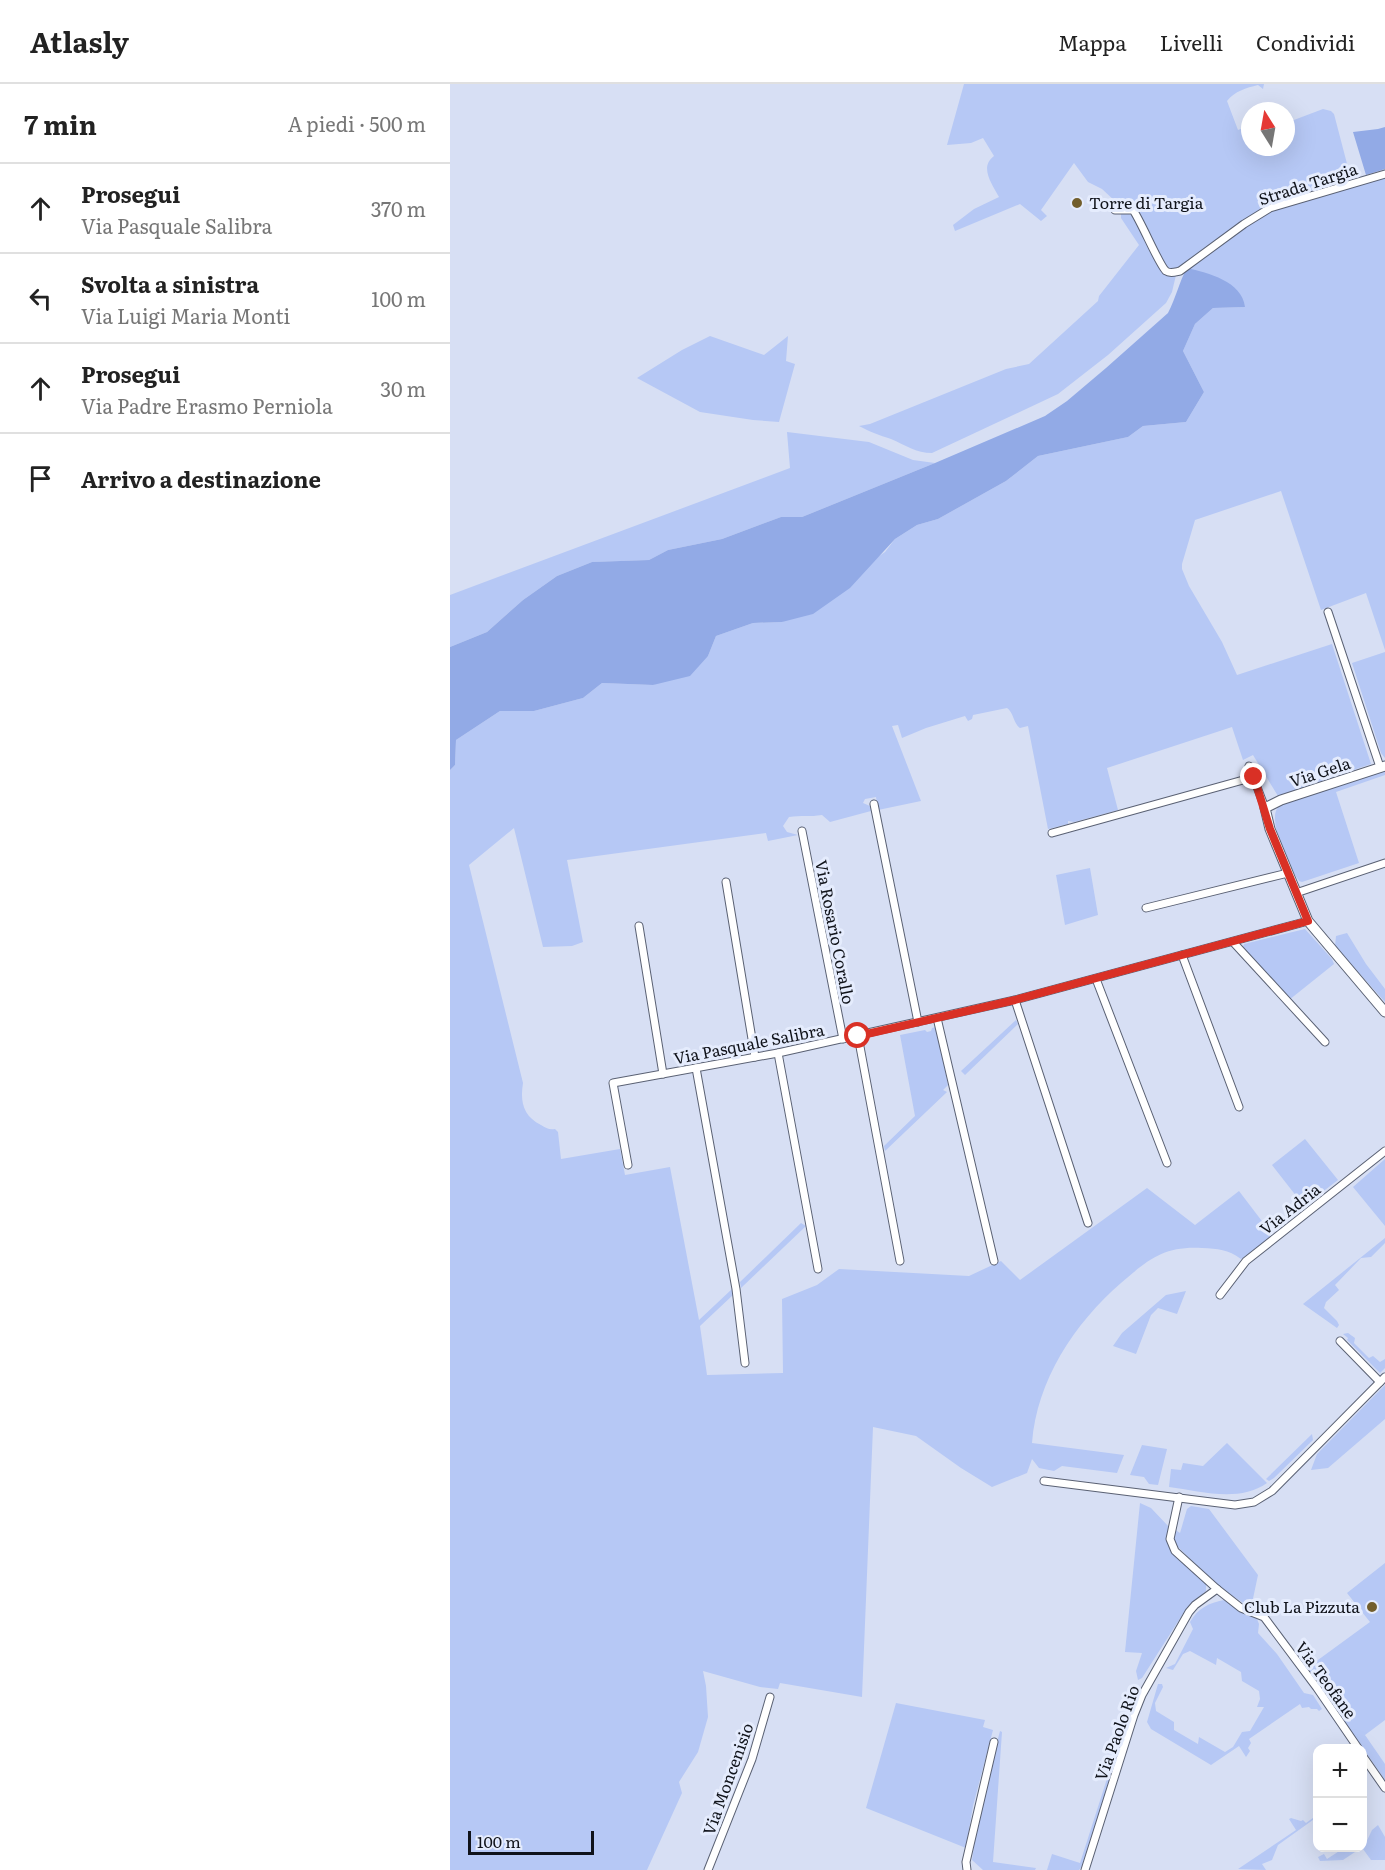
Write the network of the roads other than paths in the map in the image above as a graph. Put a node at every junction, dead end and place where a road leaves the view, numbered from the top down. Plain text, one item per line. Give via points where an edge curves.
1 (1385, 174) edge
2 (1115, 210) dead end
3 (1328, 612) dead end
4 (1249, 766) dead end
5 (1382, 766) edge
6 (1254, 777) junction
7 (873, 804) dead end
8 (1265, 808) junction
9 (802, 831) dead end
10 (1052, 832) dead end
11 (1385, 863) edge
12 (1288, 873) junction
13 (726, 882) dead end
14 (1296, 893) junction
15 (1146, 908) dead end
16 (1308, 921) junction
17 (639, 926) dead end
18 (1233, 942) junction
19 (1182, 956) junction
20 (1096, 979) junction
21 (1015, 1000) junction
22 (1385, 1012) edge
23 (937, 1018) junction
24 (918, 1022) junction
25 (858, 1036) junction
26 (843, 1039) junction
27 (1325, 1042) dead end
28 (778, 1053) junction
29 (755, 1057) junction
30 (696, 1068) junction
31 (663, 1074) junction
32 (1239, 1107) dead end
33 (1385, 1151) edge
34 (1167, 1163) dead end
35 (628, 1165) dead end
36 (1088, 1223) dead end
37 (900, 1261) dead end
38 (994, 1261) dead end
39 (818, 1269) dead end
40 (1220, 1295) dead end
41 (1340, 1341) dead end
42 (745, 1363) dead end
43 (1383, 1379) edge
44 (1044, 1481) dead end
45 (1179, 1497) junction
46 (1217, 1589) junction
47 (770, 1697) dead end
48 (994, 1742) dead end
49 (1355, 1744) edge
50 (1367, 1762) edge
51 (1385, 1788) edge
52 (708, 1870) edge
53 (967, 1870) edge
54 (1085, 1870) edge

1 - 2 street, Strada Targia via 1264,211 1172,273 1162,268 1133,210
3 - 5 street
4 - 6 street
5 - 8 street, Via Gela
6 - 8 street
6 - 10 street
7 - 24 street
8 - 12 street
9 - 26 street, Via Rosario Corallo
11 - 14 street
12 - 14 street
12 - 15 street
13 - 29 street
14 - 16 street
16 - 18 street, Via Pasquale Salibra
16 - 22 street
17 - 31 street
18 - 19 street, Via Pasquale Salibra
18 - 27 street
19 - 20 street, Via Pasquale Salibra
19 - 32 street
20 - 21 street, Via Pasquale Salibra
20 - 34 street
21 - 23 street, Via Pasquale Salibra
21 - 36 street
23 - 24 street, Via Pasquale Salibra
23 - 38 street
24 - 25 street, Via Pasquale Salibra
25 - 26 street, Via Pasquale Salibra
25 - 37 street
26 - 28 street, Via Pasquale Salibra
28 - 29 street, Via Pasquale Salibra
28 - 39 street
29 - 30 street, Via Pasquale Salibra
30 - 31 street, Via Pasquale Salibra
30 - 42 street via 736,1289
31 - 35 street, Via Pasquale Salibra via 613,1083
33 - 40 street, Via Adria via 1246,1261
41 - 43 street
43 - 45 street via 1272,1491 1254,1502 1235,1505
44 - 45 street
45 - 46 street, Via Teofane via 1171,1545
46 - 49 street, Via Teofane via 1241,1608 1263,1617
46 - 54 street, Via Paolo Rio via 1189,1612 1142,1695
47 - 52 street, Via Moncenisio via 752,1759
48 - 53 street
50 - 51 street

